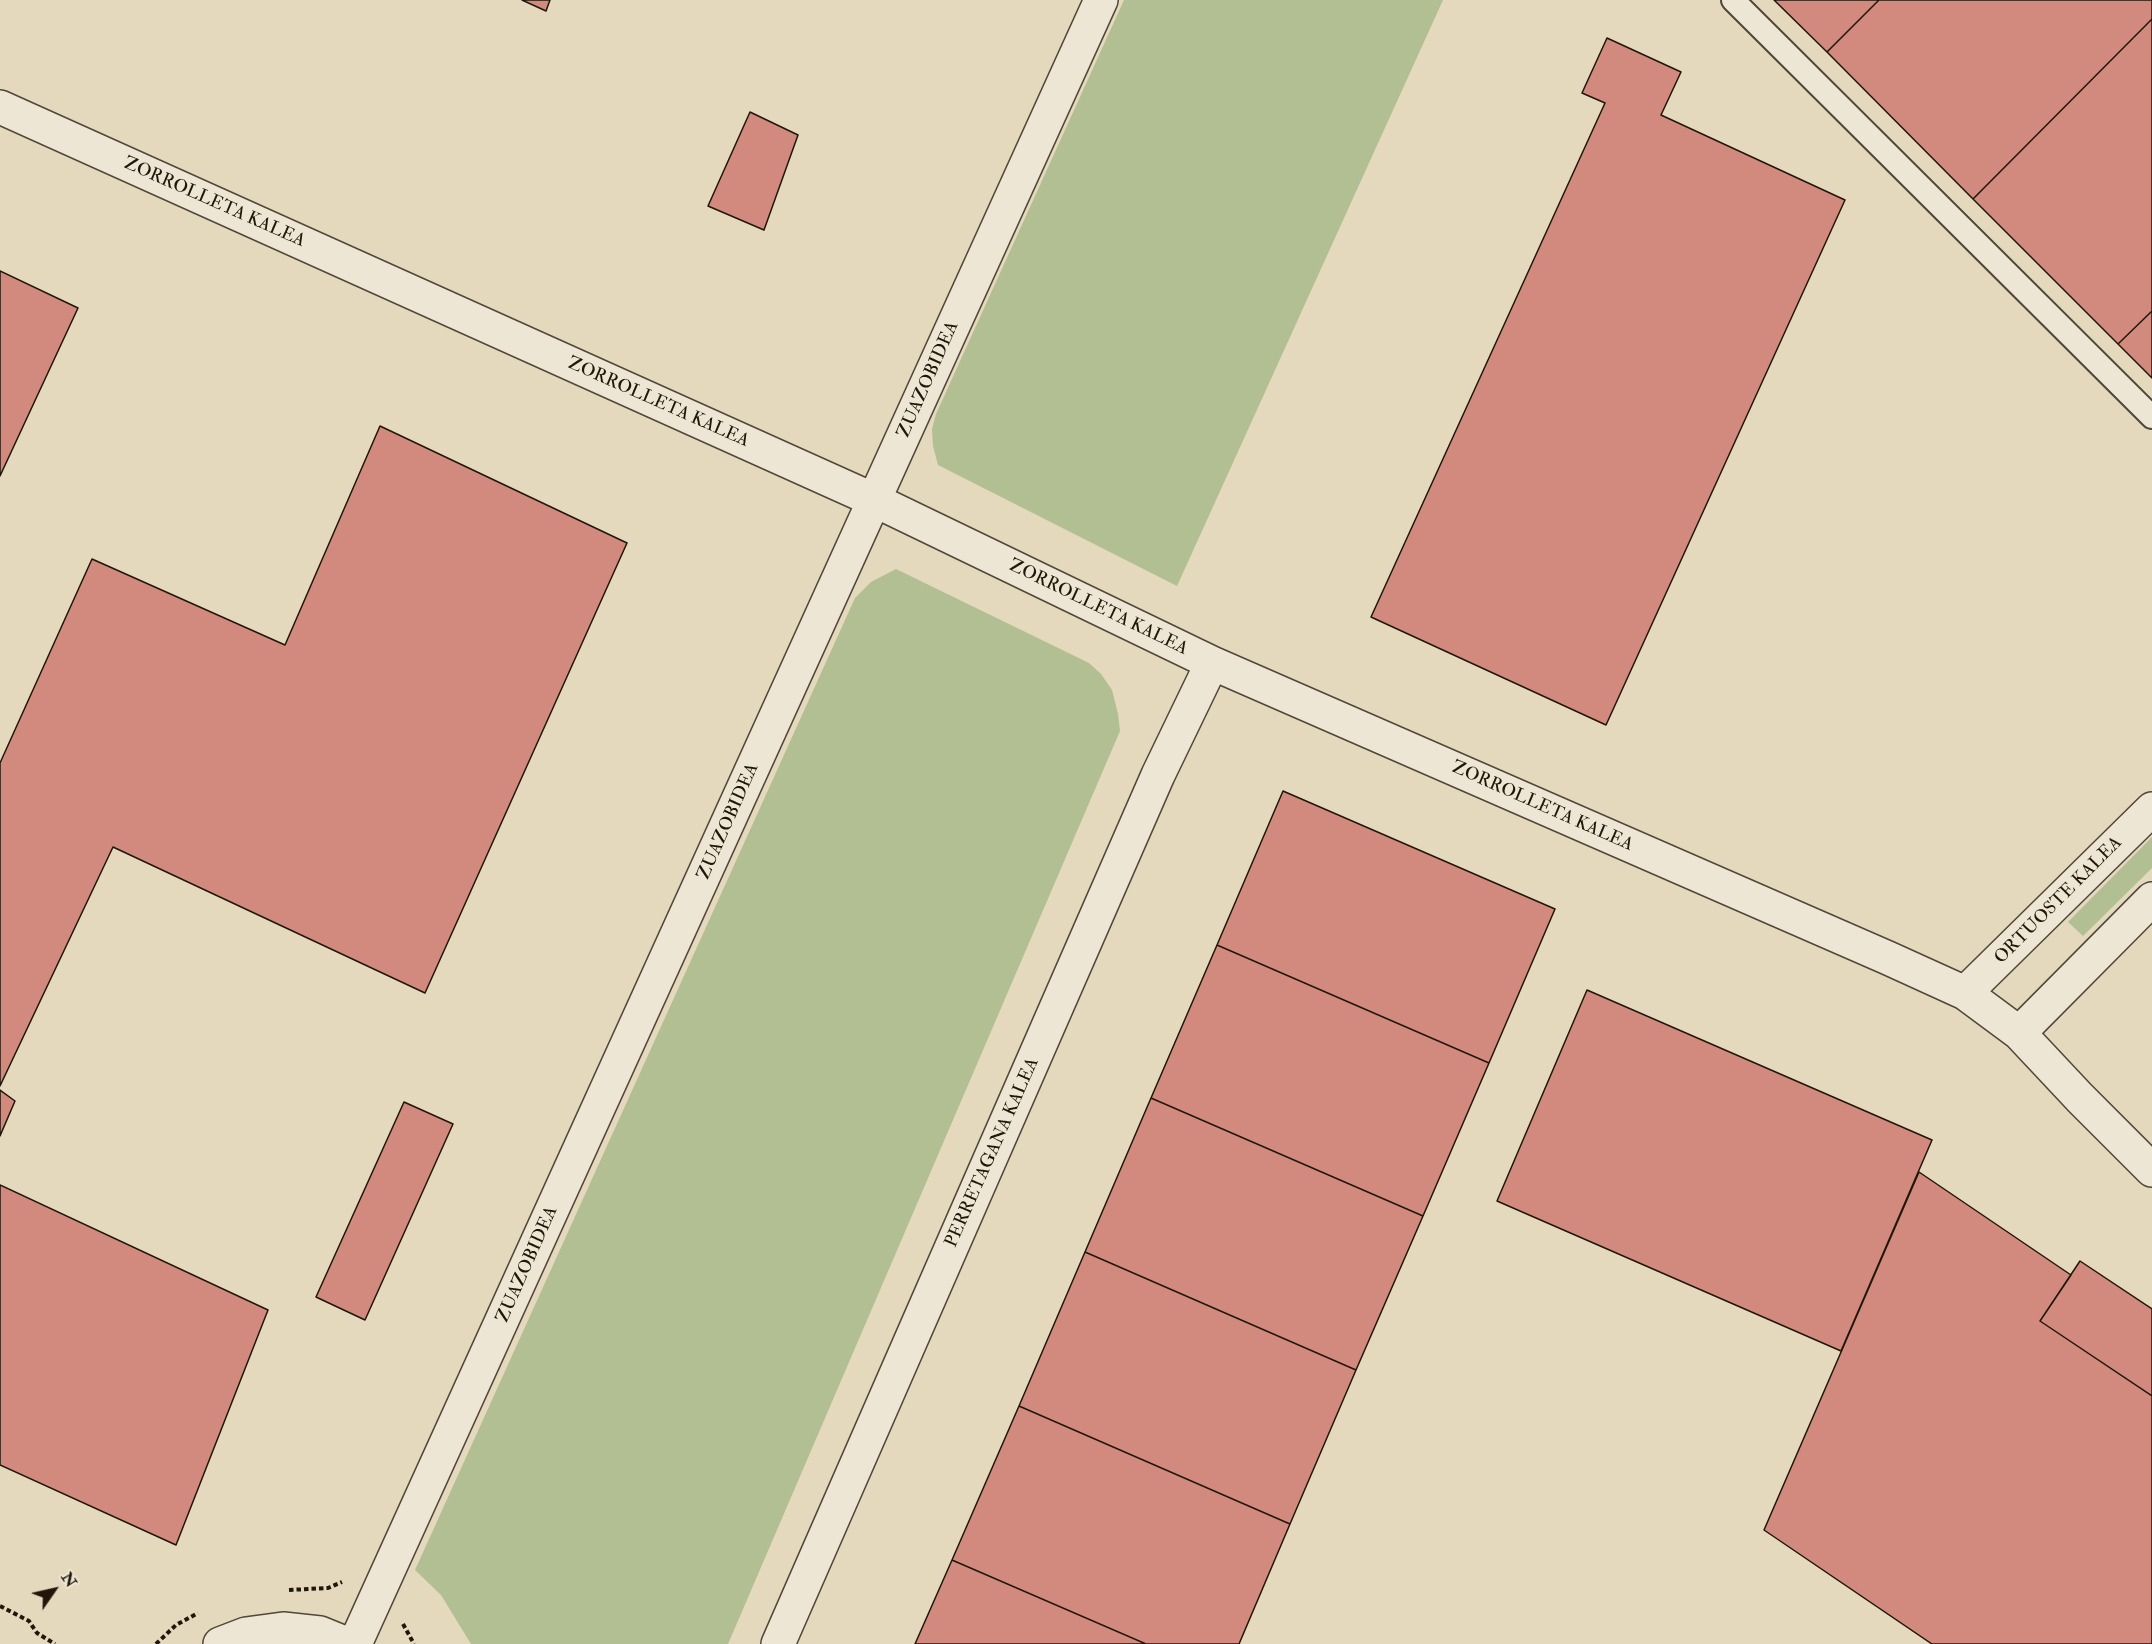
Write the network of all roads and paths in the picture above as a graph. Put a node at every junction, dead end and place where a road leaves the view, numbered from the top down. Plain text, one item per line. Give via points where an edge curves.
1 (1101, 0) edge
2 (1733, 0) edge
3 (0, 107) edge
4 (2152, 417) edge
5 (874, 500) junction
6 (1212, 663) junction
7 (2152, 809) edge
8 (2152, 899) edge
9 (1965, 993) junction
10 (2019, 1033) junction
11 (2152, 1170) edge
12 (0, 1606) edge
13 (55, 1644) edge
14 (219, 1644) edge
15 (347, 1644) edge
16 (356, 1644) edge
17 (778, 1644) edge

1 - 5 street, ZUAZOBIDEA
2 - 4 lane
3 - 5 street, ZORROLLETA KALEA
5 - 6 street, ZORROLLETA KALEA
5 - 16 street, ZUAZOBIDEA
6 - 9 street, ZORROLLETA KALEA
6 - 17 street, PERRETAGANA KALEA via 1158,775
7 - 9 street, ORTUOSTE KALEA
8 - 10 street
9 - 10 street, ZORROLLETA KALEA
10 - 11 street, ZORROLLETA KALEA
12 - 13 path via 29,1621 37,1633
14 - 15 street via 246,1634 283,1629 320,1633

